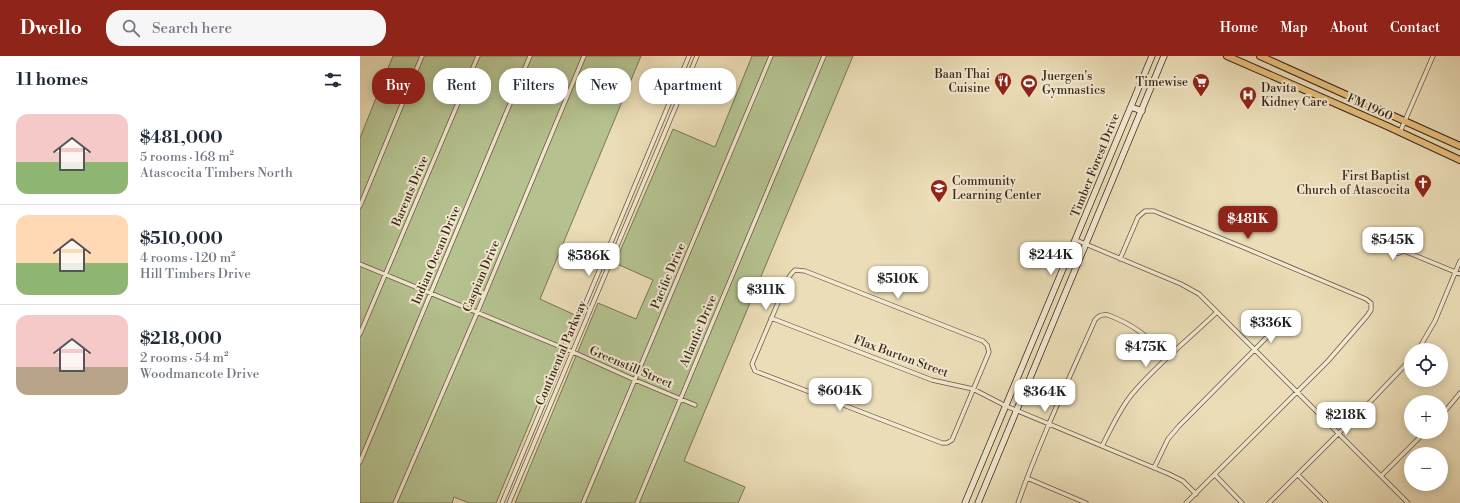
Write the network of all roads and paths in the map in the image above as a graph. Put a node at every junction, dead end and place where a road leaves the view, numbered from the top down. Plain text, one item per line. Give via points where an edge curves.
1 (422, 56) edge
2 (478, 56) edge
3 (530, 56) edge
4 (584, 56) edge
5 (689, 56) edge
6 (697, 56) edge
7 (771, 56) edge
8 (824, 56) edge
9 (1152, 56) edge
10 (1164, 56) edge
11 (1227, 56) edge
12 (1260, 56) edge
13 (1433, 56) edge
14 (1131, 107) junction
15 (1142, 111) junction
16 (1405, 122) junction
17 (1400, 132) junction
18 (1460, 146) edge
19 (1112, 150) junction
20 (1123, 155) junction
21 (1460, 160) edge
22 (360, 206) edge
23 (1076, 240) junction
24 (1086, 244) junction
25 (1402, 250) dead end
26 (1120, 259) junction
27 (1460, 261) edge
28 (360, 264) edge
29 (1455, 272) junction
30 (1460, 274) edge
31 (385, 275) junction
32 (431, 294) junction
33 (1217, 312) junction
34 (477, 313) junction
35 (771, 318) junction
36 (1039, 327) junction
37 (1270, 328) dead end
38 (1050, 331) junction
39 (360, 334) edge
40 (1422, 343) edge
41 (567, 350) junction
42 (1255, 350) junction
43 (573, 352) junction
44 (1168, 357) junction
45 (1404, 366) edge
46 (635, 380) junction
47 (974, 389) junction
48 (1297, 392) junction
49 (1460, 393) edge
50 (681, 399) junction
51 (695, 405) dead end
52 (1006, 406) junction
53 (1448, 408) edge
54 (1016, 410) junction
55 (1048, 424) junction
56 (1339, 433) junction
57 (1419, 439) edge
58 (1102, 446) junction
59 (360, 462) edge
60 (1154, 468) junction
61 (1298, 475) junction
62 (1215, 476) junction
63 (1381, 476) junction
64 (1027, 478) junction
65 (1196, 494) junction
66 (395, 503) edge
67 (502, 503) edge
68 (509, 503) edge
69 (583, 503) edge
70 (637, 503) edge
71 (965, 503) edge
72 (978, 503) edge
73 (1018, 503) edge
74 (1086, 503) edge
75 (1186, 503) edge
76 (1242, 503) edge
77 (1269, 503) edge
78 (1326, 503) edge
79 (1408, 503) edge

1 - 22 street
2 - 31 street, Barents Drive
3 - 32 street, Indian Ocean Drive
4 - 34 street, Caspian Drive
5 - 41 street, Continental Parkway
6 - 43 street, Continental Parkway
7 - 46 street, Pacific Drive
8 - 50 street, Atlantic Drive
9 - 14 main road, Timber Forest Drive
10 - 15 main road, Timber Forest Drive
11 - 17 main road, FM 1960 / FM 1960
12 - 16 main road, FM 1960 / FM 1960
13 - 16 street
14 - 15 main road
14 - 19 main road, Timber Forest Drive
15 - 20 main road, Timber Forest Drive
16 - 17 street
16 - 18 main road, FM 1960 / FM 1960
17 - 21 main road, FM 1960 / FM 1960
19 - 20 main road
19 - 23 main road, Timber Forest Drive
20 - 24 main road, Timber Forest Drive
23 - 24 street
23 - 36 main road, Timber Forest Drive
24 - 26 street
24 - 38 main road, Timber Forest Drive
25 - 29 street
26 - 33 street via 1191,289
26 - 48 street via 1138,217 1145,211 1154,211 1366,299 1371,303 1371,310 1364,322
27 - 29 street
28 - 31 street, Greenstill Street
29 - 30 street
29 - 40 street via 1435,321
31 - 32 street, Greenstill Street
31 - 39 street, Barents Drive
32 - 34 street, Greenstill Street
32 - 59 street, Indian Ocean Drive
33 - 42 street
33 - 44 street
34 - 41 street, Greenstill Street
34 - 66 street, Caspian Drive
35 - 47 street, Flax Burton Street via 932,380
35 - 47 street via 792,272 804,271 983,342 989,352
35 - 47 street via 752,363 755,371 942,444 952,440
36 - 38 main road
36 - 52 main road, Timber Forest Drive
37 - 42 street via 1267,337
38 - 54 main road, Timber Forest Drive
41 - 43 street, Greenstill Street
41 - 67 street, Continental Parkway
42 - 48 street
42 - 60 street via 1179,426 1168,439
43 - 46 street, Greenstill Street
43 - 68 street, Continental Parkway
44 - 55 street via 1140,331 1126,322 1104,314 1098,316
44 - 58 street via 1132,394
45 - 56 street
46 - 50 street, Greenstill Street
46 - 69 street, Pacific Drive
47 - 52 street, Flax Burton Street
48 - 56 street
48 - 62 street
49 - 53 street
50 - 51 street, Greenstill Street
50 - 70 street, Atlantic Drive
52 - 54 street, Flax Burton Street
52 - 71 main road, Timber Forest Drive
54 - 55 street, Flax Burton Street
54 - 72 main road, Timber Forest Drive
55 - 58 street, Flax Burton Street
55 - 64 street
56 - 61 street
56 - 63 street
57 - 63 street
58 - 60 street, Flax Burton Street
60 - 65 street, Flax Burton Street via 1180,479
61 - 77 street
61 - 78 street
62 - 65 street
62 - 76 street
63 - 79 street
64 - 73 street
64 - 74 street
65 - 75 street

